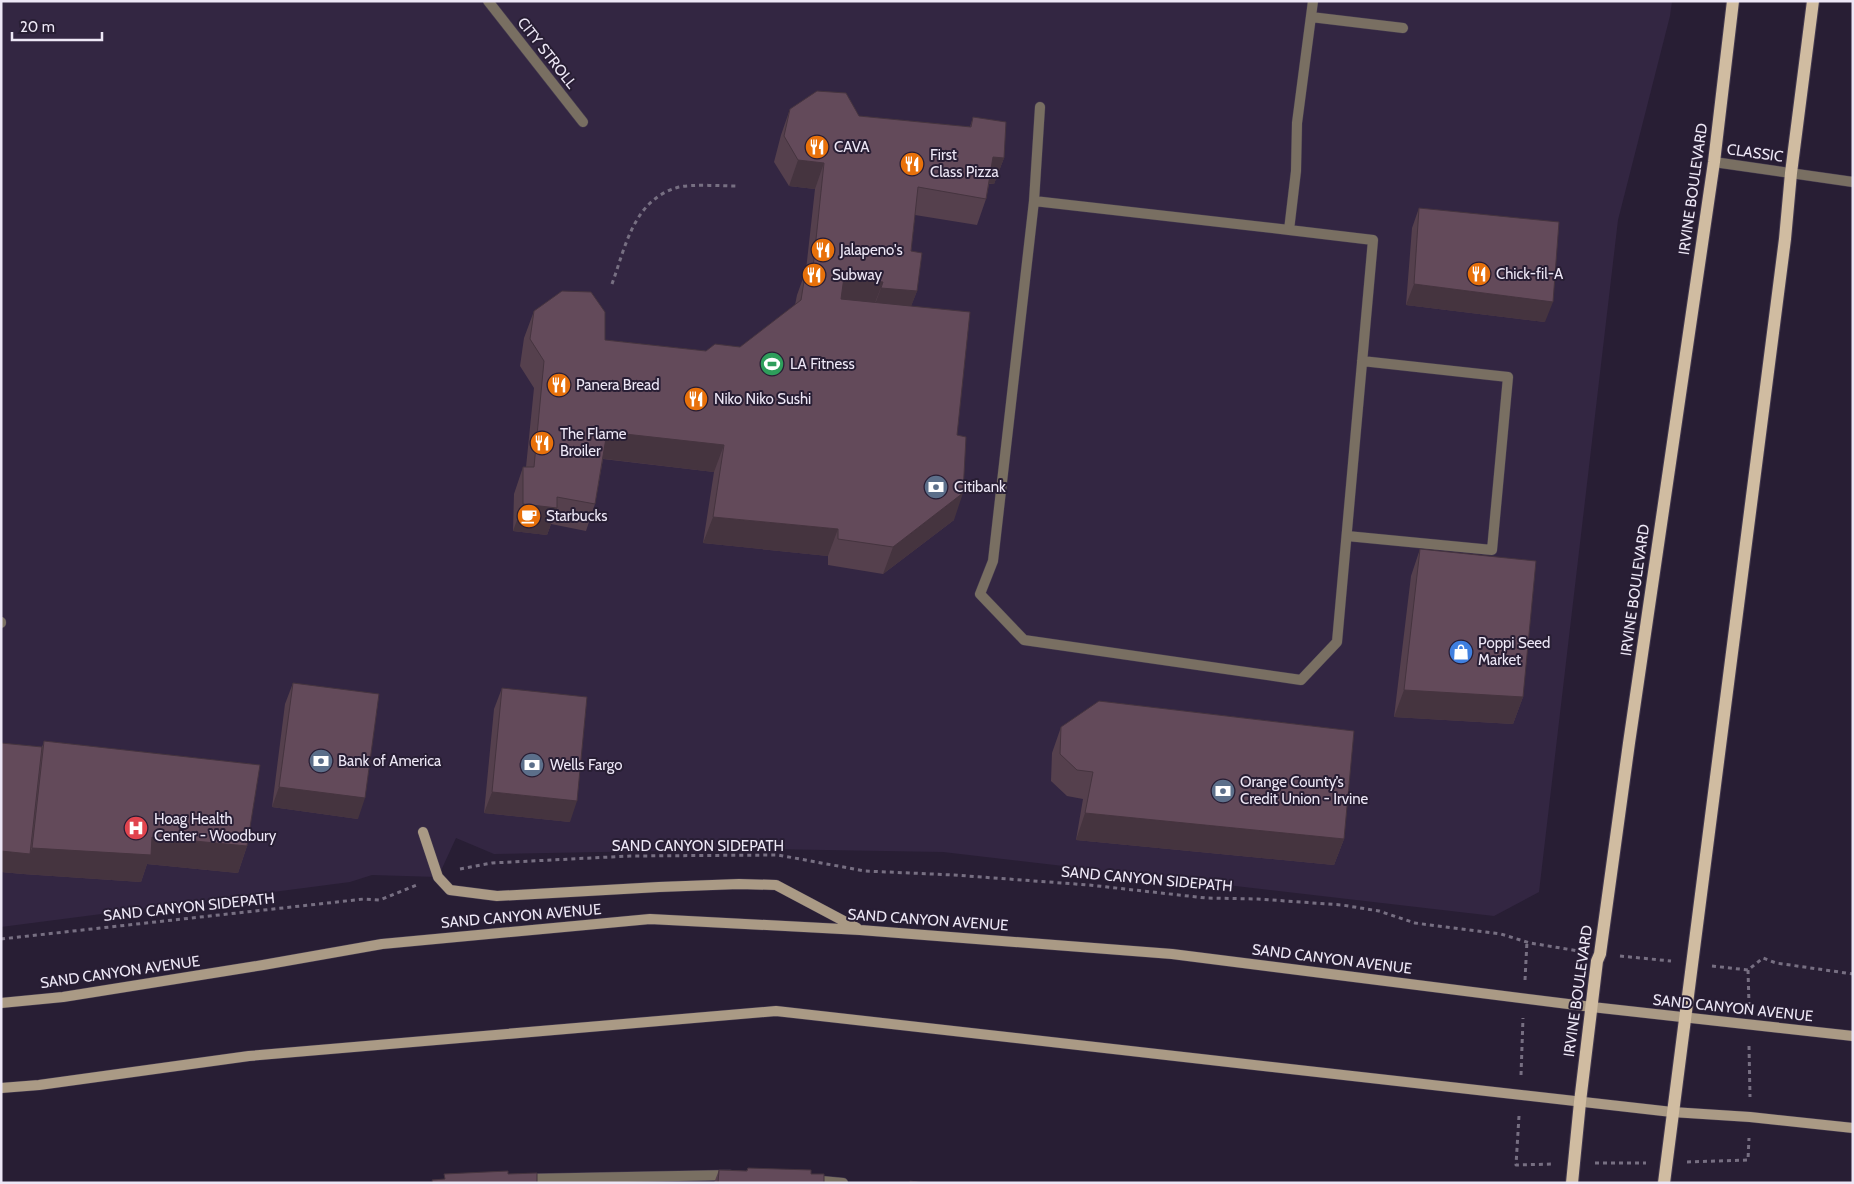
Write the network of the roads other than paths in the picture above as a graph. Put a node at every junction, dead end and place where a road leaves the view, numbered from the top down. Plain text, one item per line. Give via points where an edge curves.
1 (488, 1) edge
2 (1313, 1) edge
3 (1733, 1) edge
4 (1813, 1) edge
5 (1311, 17) junction
6 (1403, 28) dead end
7 (1040, 107) dead end
8 (583, 122) dead end
9 (1714, 162) junction
10 (1791, 173) junction
11 (1853, 182) edge
12 (1034, 201) junction
13 (1289, 230) junction
14 (1362, 361) junction
15 (1347, 536) junction
16 (423, 832) dead end
17 (860, 930) junction
18 (1, 1003) edge
19 (1592, 1007) junction
20 (1684, 1017) junction
21 (1853, 1036) edge
22 (1, 1088) edge
23 (1580, 1102) junction
24 (1672, 1112) junction
25 (1853, 1128) edge
26 (736, 1175) edge
27 (513, 1179) edge
28 (682, 1179) edge
29 (803, 1179) edge
30 (551, 1180) edge
31 (843, 1183) edge
32 (1572, 1183) edge
33 (1664, 1183) edge

1 - 8 street, CITY STROLL
2 - 5 street
3 - 9 main road, IRVINE BOULEVARD
4 - 10 main road
5 - 6 street
5 - 13 street via 1297,123 1296,172
7 - 12 street
9 - 10 street, CLASSIC
9 - 19 main road, IRVINE BOULEVARD
10 - 11 street, CLASSIC
10 - 20 main road
12 - 13 street
12 - 15 street via 993,562 980,594 995,611 1024,640 1301,680 1337,642
13 - 14 street via 1373,240
14 - 15 street
14 - 15 street via 1508,377 1492,550
16 - 17 main road via 438,877 450,890 497,896 659,886 776,886
17 - 18 main road, SAND CANYON AVENUE via 650,919 382,944 82,994
17 - 19 main road, SAND CANYON AVENUE via 1172,954
19 - 20 main road, SAND CANYON AVENUE
19 - 23 main road, IRVINE BOULEVARD
20 - 21 main road, SAND CANYON AVENUE
20 - 24 main road
22 - 23 main road via 249,1056 776,1011
23 - 24 main road
23 - 32 main road, IRVINE BOULEVARD
24 - 25 main road via 1750,1116
24 - 33 main road
26 - 28 street
27 - 30 street
28 - 30 street
29 - 31 street

